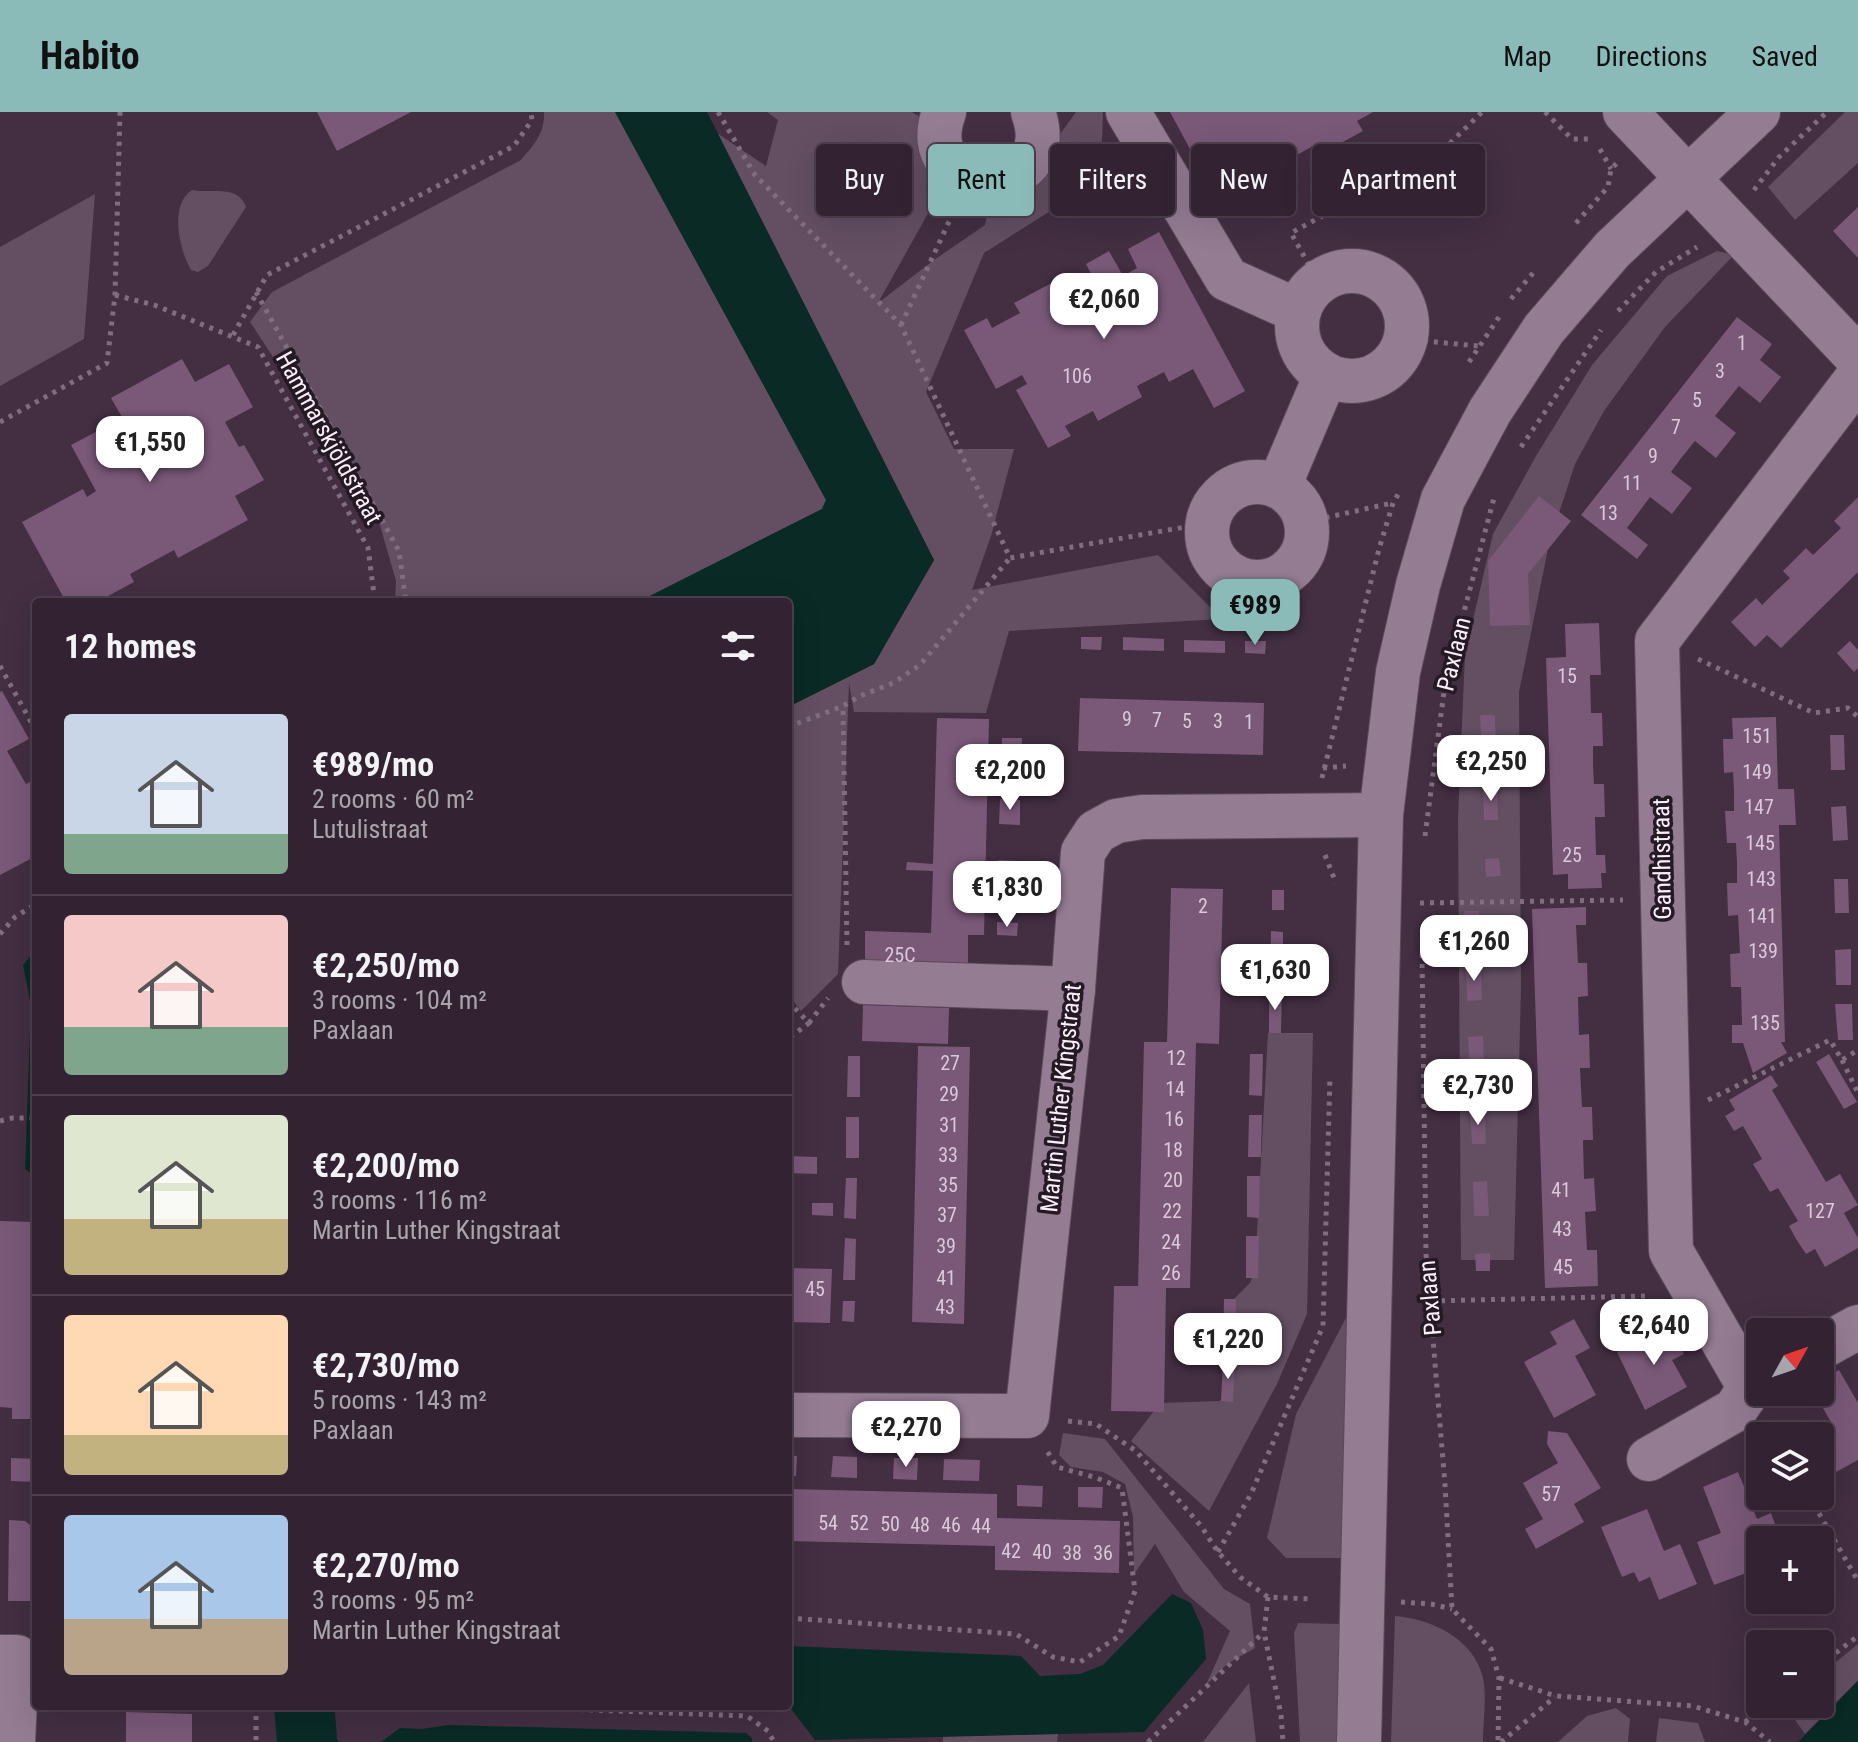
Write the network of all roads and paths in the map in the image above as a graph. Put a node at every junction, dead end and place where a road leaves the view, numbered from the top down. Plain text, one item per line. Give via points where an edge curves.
1 (120, 112) edge
2 (531, 112) edge
3 (718, 112) edge
4 (944, 112) edge
5 (1033, 112) edge
6 (1128, 112) edge
7 (1482, 112) edge
8 (1545, 112) edge
9 (1758, 112) edge
10 (1827, 112) edge
11 (1608, 127) edge
12 (941, 144) edge
13 (1034, 149) edge
14 (1611, 169) dead end
15 (1689, 178) junction
16 (952, 216) edge
17 (1730, 221) junction
18 (256, 292) junction
19 (115, 295) junction
20 (1308, 296) junction
21 (1616, 313) dead end
22 (1607, 323) dead end
23 (901, 325) junction
24 (233, 335) junction
25 (1404, 339) junction
26 (1478, 346) dead end
27 (1858, 358) edge
28 (1326, 375) junction
29 (1858, 377) edge
30 (0, 422) edge
31 (1517, 453) dead end
32 (1499, 479) dead end
33 (1279, 486) junction
34 (1393, 503) dead end
35 (1306, 522) junction
36 (1208, 523) junction
37 (1010, 558) junction
38 (374, 598) edge
39 (405, 598) edge
40 (1657, 641) junction
41 (0, 666) edge
42 (843, 706) junction
43 (1858, 717) edge
44 (32, 724) edge
45 (792, 725) edge
46 (1319, 815) junction
47 (1381, 815) junction
48 (1424, 839) dead end
49 (1419, 893) dead end
50 (1336, 895) dead end
51 (1663, 899) junction
52 (1420, 903) junction
53 (32, 906) edge
54 (1421, 919) dead end
55 (0, 934) edge
56 (1422, 951) dead end
57 (849, 976) junction
58 (1073, 989) junction
59 (792, 1005) edge
60 (809, 1023) junction
61 (792, 1036) edge
62 (1858, 1050) edge
63 (1842, 1060) junction
64 (1330, 1071) dead end
65 (1858, 1093) edge
66 (32, 1118) edge
67 (1668, 1120) junction
68 (0, 1121) edge
69 (1691, 1285) junction
70 (1431, 1301) junction
71 (1858, 1327) edge
72 (1834, 1340) edge
73 (1746, 1371) edge
74 (1746, 1396) edge
75 (792, 1415) edge
76 (1027, 1416) junction
77 (1649, 1459) dead end
78 (1817, 1510) edge
79 (1218, 1552) junction
80 (1858, 1581) edge
81 (1268, 1597) junction
82 (1311, 1599) dead end
83 (1395, 1602) dead end
84 (1452, 1609) junction
85 (792, 1618) edge
86 (1264, 1632) junction
87 (1858, 1636) edge
88 (1834, 1654) edge
89 (0, 1657) edge
90 (1499, 1678) junction
91 (1556, 1696) junction
92 (256, 1710) edge
93 (592, 1710) edge
94 (1750, 1718) edge
95 (1745, 1722) junction
96 (13, 1742) edge
97 (256, 1742) edge
98 (774, 1742) edge
99 (1148, 1742) edge
100 (1283, 1742) edge
101 (1359, 1742) edge
102 (1499, 1742) edge
103 (1770, 1742) edge

1 - 19 path
2 - 18 path via 532,120 514,146 267,275
3 - 23 path via 755,175
4 - 12 street
5 - 13 street via 1038,138
6 - 20 street via 1227,279
7 - 20 path via 1442,151 1291,233
8 - 11 path via 1572,139
9 - 15 street, Paxlaan
10 - 17 path via 1779,157
11 - 14 path
11 - 15 street
15 - 17 street
15 - 47 street, Paxlaan via 1612,250 1544,329 1490,411 1443,499 1398,672
16 - 23 path
17 - 21 path via 1656,272
17 - 27 street
18 - 24 path
18 - 39 path via 399,551
19 - 24 path, Hammarskjöldstraat
19 - 30 path via 107,363
20 - 25 street via 1334,273 1370,273 1398,296 1405,312
20 - 28 street via 1297,330 1301,348
22 - 31 path
23 - 37 path
24 - 38 path, Hammarskjöldstraat via 258,347 368,548
25 - 26 path
25 - 28 street via 1393,363 1379,374 1362,380
28 - 33 street
29 - 40 street
32 - 48 path, Paxlaan via 1445,684
33 - 35 street via 1293,496
33 - 36 street via 1249,482 1234,487 1213,508
34 - 35 path
35 - 36 street via 1307,545 1300,560 1288,573 1255,583 1238,579 1218,563 1207,540
36 - 37 path
37 - 42 path via 920,665
40 - 43 path via 1814,713 1848,708
40 - 51 street, Gandhistraat
41 - 44 path
42 - 45 path
42 - 57 path
46 - 47 street, Martin Luther Kingstraat
46 - 50 path
46 - 58 street, Martin Luther Kingstraat via 1142,817 1116,821 1096,832 1083,852
47 - 101 street, Paxlaan
49 - 52 path
51 - 52 path
51 - 67 street, Gandhistraat
52 - 54 path
53 - 55 path
56 - 70 path, Paxlaan
57 - 58 street
57 - 60 path
58 - 76 street, Martin Luther Kingstraat
59 - 60 path
60 - 61 path
62 - 63 path
63 - 65 path
63 - 67 path via 1830,1040
64 - 79 path via 1323,1326 1251,1494
66 - 68 path
67 - 69 street, Gandhistraat via 1671,1251
69 - 70 path via 1672,1296
69 - 73 street, Gandhistraat
70 - 84 path, Paxlaan
71 - 72 street
74 - 77 street, Gandhistraat via 1735,1410
75 - 76 street
76 - 79 path via 1096,1424 1136,1451
76 - 85 path via 1057,1467 1122,1488 1135,1591 1119,1636 1080,1662 1053,1657 1016,1634
78 - 80 path
79 - 81 path
81 - 82 path
81 - 86 path
83 - 84 path
84 - 90 path via 1491,1649
86 - 99 path
86 - 100 path
87 - 88 path
89 - 96 street via 17,1657
90 - 91 path
90 - 102 path
91 - 95 path via 1693,1706
91 - 102 path
92 - 97 path
93 - 98 path via 747,1716
94 - 95 path
95 - 103 path

